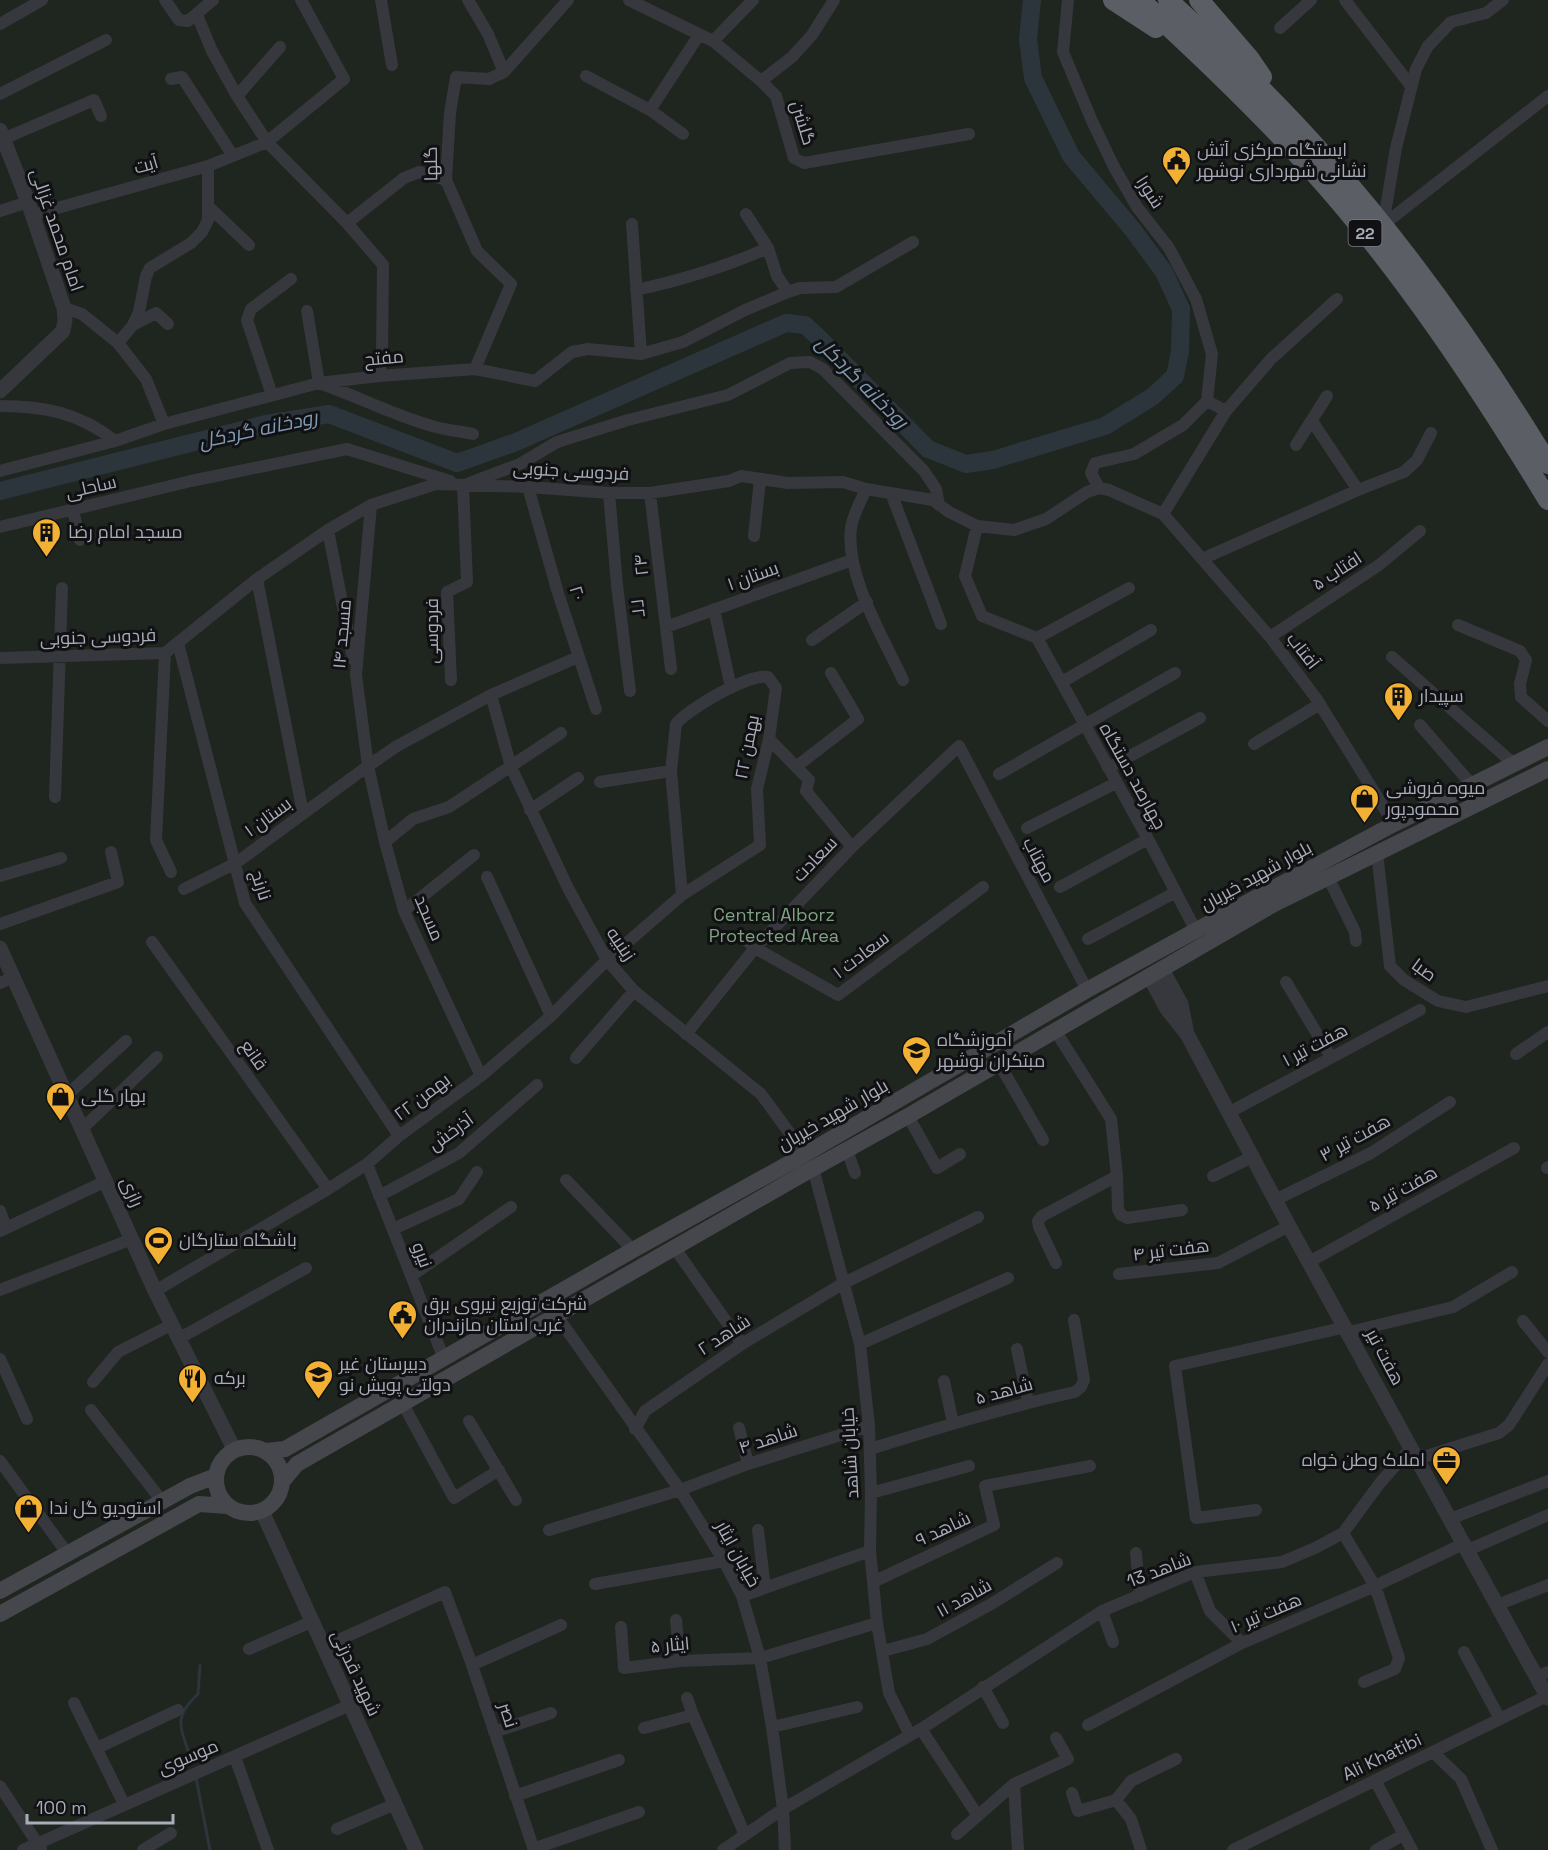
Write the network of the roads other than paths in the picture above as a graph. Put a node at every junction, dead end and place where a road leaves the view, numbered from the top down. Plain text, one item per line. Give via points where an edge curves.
1 (42, 0) edge
2 (165, 0) edge
3 (213, 0) edge
4 (301, 0) edge
5 (381, 0) edge
6 (468, 0) edge
7 (568, 0) edge
8 (629, 0) edge
9 (753, 0) edge
10 (834, 0) edge
11 (1068, 0) edge
12 (1113, 0) edge
13 (1140, 0) edge
14 (1168, 0) edge
15 (1198, 0) edge
16 (1311, 0) edge
17 (1345, 0) edge
18 (1503, 0) edge
19 (197, 15) junction
20 (0, 24) edge
21 (1280, 28) dead end
22 (699, 35) junction
23 (106, 40) dead end
24 (713, 41) junction
25 (280, 46) dead end
26 (392, 65) dead end
27 (504, 72) junction
28 (1221, 74) junction
29 (586, 76) dead end
30 (171, 79) dead end
31 (761, 81) junction
32 (1412, 86) junction
33 (0, 94) edge
34 (237, 96) junction
35 (1548, 96) edge
36 (650, 110) junction
37 (101, 116) dead end
38 (1298, 128) junction
39 (683, 134) dead end
40 (969, 134) dead end
41 (2, 135) edge
42 (267, 142) junction
43 (233, 156) junction
44 (208, 166) junction
45 (446, 180) junction
46 (208, 206) junction
47 (30, 209) junction
48 (0, 211) edge
49 (746, 214) dead end
50 (347, 223) junction
51 (632, 224) dead end
52 (1383, 225) junction
53 (913, 242) dead end
54 (249, 244) dead end
55 (768, 248) junction
56 (291, 279) dead end
57 (636, 291) junction
58 (788, 292) junction
59 (1337, 299) dead end
60 (64, 308) junction
61 (307, 311) dead end
62 (168, 324) dead end
63 (133, 325) junction
64 (118, 343) junction
65 (641, 354) junction
66 (475, 369) junction
67 (379, 376) junction
68 (319, 383) junction
69 (0, 391) edge
70 (272, 395) junction
71 (1327, 396) dead end
72 (1207, 401) junction
73 (0, 406) edge
74 (1226, 411) junction
75 (1312, 421) junction
76 (164, 424) junction
77 (1431, 433) dead end
78 (473, 434) dead end
79 (115, 441) junction
80 (1296, 445) dead end
81 (1548, 464) edge
82 (0, 471) edge
83 (760, 480) junction
84 (463, 485) junction
85 (528, 487) junction
86 (1099, 488) junction
87 (866, 489) junction
88 (1358, 490) junction
89 (609, 493) junction
90 (650, 493) junction
91 (891, 493) junction
92 (1548, 500) edge
93 (371, 505) junction
94 (939, 505) junction
95 (73, 510) junction
96 (1163, 514) junction
97 (977, 526) junction
98 (0, 527) edge
99 (328, 530) junction
100 (1420, 531) dead end
101 (754, 536) dead end
102 (80, 540) dead end
103 (1202, 559) junction
104 (852, 560) junction
105 (257, 579) junction
106 (62, 588) dead end
107 (1129, 588) dead end
108 (867, 602) junction
109 (714, 609) junction
110 (941, 624) dead end
111 (1458, 625) dead end
112 (666, 627) junction
113 (1151, 630) dead end
114 (1270, 637) junction
115 (1037, 638) junction
116 (812, 640) dead end
117 (178, 643) junction
118 (165, 653) junction
119 (59, 656) junction
120 (578, 657) junction
121 (1392, 657) dead end
122 (0, 658) edge
123 (671, 669) dead end
124 (1174, 673) dead end
125 (831, 674) dead end
126 (356, 675) junction
127 (451, 680) dead end
128 (903, 680) dead end
129 (1062, 682) junction
130 (731, 688) junction
131 (630, 691) dead end
132 (491, 695) junction
133 (1320, 704) junction
134 (596, 709) dead end
135 (1200, 718) dead end
136 (1548, 721) edge
137 (1420, 725) dead end
138 (1085, 726) junction
139 (561, 734) dead end
140 (769, 739) junction
141 (1254, 744) dead end
142 (958, 746) joint
143 (1548, 747) edge
144 (1514, 765) junction
145 (368, 766) junction
146 (797, 766) junction
147 (510, 767) junction
148 (1108, 768) junction
149 (1548, 769) edge
150 (671, 771) junction
151 (999, 774) dead end
152 (578, 778) dead end
153 (600, 782) dead end
154 (1116, 783) junction
155 (1472, 785) junction
156 (56, 797) dead end
157 (530, 810) junction
158 (303, 813) junction
159 (1394, 824) junction
160 (1027, 828) dead end
161 (1148, 839) junction
162 (385, 842) junction
163 (852, 847) junction
164 (111, 852) dead end
165 (1377, 853) junction
166 (474, 855) dead end
167 (61, 858) dead end
168 (236, 863) junction
169 (171, 872) dead end
170 (0, 876) edge
171 (487, 876) dead end
172 (1328, 877) junction
173 (983, 887) dead end
174 (1060, 887) dead end
175 (184, 889) dead end
176 (1176, 892) junction
177 (682, 895) junction
178 (404, 911) junction
179 (0, 924) edge
180 (1196, 931) junction
181 (743, 937) dead end
182 (1089, 939) dead end
183 (1356, 941) dead end
184 (152, 942) dead end
185 (0, 948) edge
186 (755, 948) junction
187 (1147, 957) junction
188 (607, 960) junction
189 (1155, 972) junction
190 (7, 980) edge
191 (1286, 982) dead end
192 (1548, 986) edge
193 (1087, 990) junction
194 (634, 991) junction
195 (1420, 1010) dead end
196 (550, 1016) junction
197 (1055, 1030) junction
198 (1548, 1032) edge
199 (686, 1034) junction
200 (126, 1041) dead end
201 (1516, 1054) dead end
202 (157, 1057) dead end
203 (1331, 1057) junction
204 (576, 1058) dead end
205 (999, 1063) junction
206 (481, 1076) junction
207 (537, 1085) dead end
208 (67, 1095) junction
209 (1450, 1102) dead end
210 (1228, 1113) junction
211 (908, 1116) junction
212 (82, 1129) junction
213 (399, 1136) junction
214 (1043, 1140) dead end
215 (1514, 1148) dead end
216 (847, 1150) junction
217 (960, 1154) dead end
218 (1252, 1156) junction
219 (809, 1161) junction
220 (367, 1164) junction
221 (477, 1172) dead end
222 (855, 1173) dead end
223 (1117, 1176) junction
224 (1213, 1176) dead end
225 (566, 1180) dead end
226 (106, 1181) junction
227 (328, 1189) junction
228 (379, 1196) junction
229 (1275, 1200) junction
230 (511, 1207) dead end
231 (1182, 1210) dead end
232 (0, 1211) edge
233 (978, 1217) dead end
234 (1289, 1226) junction
235 (393, 1228) junction
236 (3, 1230) edge
237 (132, 1239) junction
238 (674, 1247) junction
239 (633, 1250) junction
240 (1309, 1262) junction
241 (1056, 1263) dead end
242 (306, 1268) dead end
243 (1512, 1272) dead end
244 (1119, 1274) dead end
245 (411, 1276) junction
246 (1008, 1278) dead end
247 (844, 1283) junction
248 (0, 1290) edge
249 (155, 1291) junction
250 (557, 1316) junction
251 (1074, 1320) dead end
252 (1523, 1321) dead end
253 (1347, 1329) junction
254 (174, 1332) junction
255 (742, 1344) junction
256 (860, 1344) junction
257 (1017, 1349) dead end
258 (1548, 1352) edge
259 (0, 1359) edge
260 (444, 1359) junction
261 (1546, 1371) edge
262 (944, 1381) dead end
263 (93, 1382) dead end
264 (1028, 1402) junction
265 (403, 1404) junction
266 (91, 1410) dead end
267 (27, 1419) dead end
268 (469, 1421) dead end
269 (953, 1423) junction
270 (869, 1426) junction
271 (739, 1428) dead end
272 (635, 1429) junction
273 (234, 1449) junction
274 (870, 1449) junction
275 (266, 1451) junction
276 (1414, 1453) junction
277 (0, 1461) edge
278 (748, 1464) junction
279 (969, 1466) dead end
280 (1090, 1466) dead end
281 (498, 1470) junction
282 (216, 1476) junction
283 (1548, 1481) edge
284 (282, 1482) junction
285 (680, 1490) junction
286 (872, 1493) junction
287 (516, 1500) dead end
288 (162, 1501) junction
289 (228, 1506) junction
290 (262, 1510) junction
291 (1256, 1510) dead end
292 (1548, 1515) edge
293 (1450, 1519) junction
294 (549, 1530) dead end
295 (758, 1530) dead end
296 (1343, 1533) junction
297 (1465, 1547) junction
298 (870, 1551) junction
299 (67, 1553) junction
300 (1136, 1553) dead end
301 (724, 1561) junction
302 (1057, 1563) dead end
303 (1195, 1572) junction
304 (873, 1582) junction
305 (595, 1584) dead end
306 (1548, 1585) edge
307 (1376, 1586) junction
308 (765, 1588) junction
309 (0, 1591) edge
310 (742, 1596) junction
311 (1140, 1596) junction
312 (1497, 1605) junction
313 (1102, 1611) junction
314 (0, 1614) edge
315 (676, 1620) dead end
316 (311, 1622) junction
317 (877, 1623) junction
318 (561, 1625) dead end
319 (621, 1627) dead end
320 (1113, 1642) dead end
321 (1242, 1643) junction
322 (323, 1647) junction
323 (249, 1649) dead end
324 (883, 1651) junction
325 (1464, 1652) dead end
326 (760, 1658) junction
327 (680, 1661) junction
328 (472, 1665) junction
329 (1542, 1674) edge
330 (1364, 1682) dead end
331 (983, 1687) junction
332 (1547, 1697) edge
333 (687, 1698) dead end
334 (74, 1703) dead end
335 (350, 1705) junction
336 (857, 1707) dead end
337 (178, 1710) dead end
338 (551, 1713) dead end
339 (693, 1715) junction
340 (1500, 1719) junction
341 (1003, 1723) dead end
342 (1088, 1725) dead end
343 (772, 1726) junction
344 (644, 1728) dead end
345 (921, 1729) junction
346 (494, 1732) junction
347 (910, 1736) junction
348 (1056, 1738) dead end
349 (97, 1748) junction
350 (1433, 1752) junction
351 (235, 1757) junction
352 (1176, 1759) dead end
353 (619, 1760) dead end
354 (1375, 1780) junction
355 (1014, 1784) junction
356 (0, 1786) edge
357 (1072, 1793) dead end
358 (515, 1796) junction
359 (1116, 1800) junction
360 (124, 1804) junction
361 (395, 1804) junction
362 (783, 1809) junction
363 (639, 1812) dead end
364 (978, 1816) junction
365 (337, 1829) dead end
366 (171, 1833) dead end
367 (957, 1834) dead end
368 (745, 1835) junction
369 (1403, 1835) junction
370 (40, 1847) edge
371 (23, 1850) edge
372 (143, 1850) edge
373 (268, 1850) edge
374 (416, 1850) edge
375 (533, 1850) edge
376 (723, 1850) edge
377 (785, 1850) edge
378 (1018, 1850) edge
379 (1141, 1850) edge
380 (1233, 1850) edge
381 (1376, 1850) edge
382 (1412, 1850) edge
383 (1492, 1850) edge

1 - 20 street
2 - 19 street via 179,20 188,21
3 - 19 street
4 - 42 street, آیت via 344,79
5 - 26 street
6 - 27 street
7 - 27 street
8 - 22 street, گلشن
9 - 24 street
10 - 31 street via 812,35
11 - 72 street, شورا via 1064,52 1092,121 1131,197 1169,248 1196,299 1212,354
12 - 28 highway
13 - 28 highway, 22
14 - 38 highway, 22
15 - 38 highway via 1249,58
16 - 21 street
17 - 32 street
18 - 32 street via 1486,14 1451,22 1428,46
19 - 34 street
22 - 24 street, گلشن
22 - 36 street
23 - 33 street
24 - 31 street, گلشن
25 - 34 street
27 - 45 street, گلها via 489,79 456,77
28 - 92 highway, 22 via 1312,170 1369,238 1495,414
29 - 36 street
30 - 43 street via 182,76
31 - 40 street, گلشن via 776,96 794,158 804,163
32 - 52 street via 1396,148
34 - 42 street
35 - 52 street
36 - 39 street
37 - 41 street via 94,100
38 - 52 highway, 22
41 - 47 street, امام محمد غزالی
42 - 43 street, آیت
42 - 50 street
43 - 44 street, آیت
44 - 46 street
44 - 47 street, آیت
45 - 50 street via 419,172 404,178
45 - 66 street, گلها via 477,251 511,284
46 - 54 street
46 - 63 street via 208,220 202,232 150,268
47 - 48 street, آیت
47 - 60 street, امام محمد غزالی
49 - 55 street
50 - 67 street via 383,265
51 - 57 street
52 - 81 highway, 22 via 1511,403
53 - 58 street via 836,287
55 - 57 street via 688,279
55 - 58 street via 777,276
56 - 70 street via 251,309 247,320
57 - 65 street
58 - 65 street via 683,342
59 - 74 street via 1271,359
60 - 64 street via 82,314
60 - 69 street, امام محمد غزالی via 63,331
61 - 68 street
62 - 63 street via 156,313
63 - 64 street
64 - 76 street via 146,379
65 - 66 street, مفتح via 588,349 572,352 536,381
66 - 67 street, مفتح
67 - 68 street, مفتح
68 - 70 street, مفتح
68 - 78 street via 423,423
70 - 76 street, مفتح
71 - 75 street
72 - 74 street
72 - 86 street via 1183,425 1134,454 1095,463 1091,473
73 - 79 street via 53,410 97,427
74 - 96 street
75 - 80 street
75 - 88 street
76 - 79 street, مفتح
77 - 88 street via 1417,460 1404,472
79 - 82 street, مفتح
83 - 87 street, فردوسی جنوبی via 843,482
83 - 90 street, فردوسی جنوبی via 741,476
83 - 101 street
84 - 85 street, فردوسی جنوبی
84 - 93 street, فردوسی جنوبی via 436,484
84 - 94 street via 520,464 557,442 728,395 790,363 802,361 823,369 924,471 936,489
84 - 95 street, ساحلی via 347,449
84 - 127 street, فردوسی via 467,582 447,592
85 - 89 street, فردوسی جنوبی
85 - 120 street, ۲۰
86 - 96 street
86 - 97 street, فردوسی جنوبی via 1046,519 1014,530
87 - 91 street, فردوسی جنوبی
87 - 104 street via 852,527
88 - 103 street
89 - 90 street, فردوسی جنوبی
89 - 131 street, ۲۲
90 - 112 street, ۲۴
91 - 94 street, فردوسی جنوبی via 933,500
91 - 110 street
93 - 99 street, فردوسی جنوبی
93 - 126 street, مسجد ۱۴
94 - 97 street, فردوسی جنوبی
95 - 98 street, ساحلی
95 - 102 street
96 - 103 street, آفتاب
97 - 115 street via 965,576 982,616
99 - 105 street, فردوسی جنوبی
99 - 126 street
100 - 114 street, افتاب ۵ via 1378,566
103 - 114 street, آفتاب
104 - 108 street
104 - 109 street, بستان ۱
105 - 117 street, فردوسی جنوبی
105 - 158 street
106 - 119 street
107 - 115 street
108 - 116 street
108 - 128 street
109 - 112 street, بستان ۱
109 - 130 street
111 - 136 street via 1520,651 1526,660 1521,697
112 - 123 street, ۲۴
113 - 129 street
114 - 133 street, آفتاب
115 - 129 street, چهارصد دستگاه
117 - 118 street, فردوسی جنوبی
117 - 168 street, نارنج
118 - 119 street, فردوسی جنوبی
118 - 169 street via 156,840
119 - 122 street, فردوسی جنوبی
119 - 156 street
120 - 132 street, بستان ۱
120 - 134 street, ۲۰
121 - 144 street
124 - 138 street
125 - 146 street via 858,719
126 - 145 street, مسجد ۱۴
129 - 138 street, چهارصد دستگاه
130 - 140 street, ۲۲ بهمن via 764,676 773,682 776,688
130 - 150 street, ۲۲ بهمن via 688,712 676,724
132 - 145 street, بستان ۱
132 - 147 street, زینبیه
133 - 141 street
133 - 159 street, آفتاب
135 - 148 street
137 - 155 street
138 - 148 street, چهارصد دستگاه
138 - 151 street
139 - 147 street
140 - 146 street
140 - 177 street, ۲۲ بهمن via 757,789 760,845
142 - 163 street, سعادت
142 - 193 street, مهتاب
143 - 144 main road, بلوار شهید خیریان
144 - 155 main road, بلوار شهید خیریان
145 - 158 street, بستان ۱
145 - 162 street, مسجد
146 - 163 street via 809,780 806,791
147 - 157 street, زینبیه
147 - 162 street via 449,807 413,819
148 - 154 street, چهارصد دستگاه
149 - 165 main road, بلوار شهید خیریان
150 - 153 street
150 - 177 street, ۲۲ بهمن
152 - 157 street
154 - 160 street
154 - 161 street, چهارصد دستگاه
155 - 159 main road, بلوار شهید خیریان
157 - 188 street, زینبیه
158 - 168 street, بستان ۱
159 - 180 main road, بلوار شهید خیریان
161 - 174 street
161 - 176 street, چهارصد دستگاه
162 - 178 street, مسجد
163 - 186 street, سعادت
164 - 179 street via 118,882
165 - 172 main road, بلوار شهید خیریان
165 - 192 street, صبا via 1390,966 1404,980 1438,1001 1466,1007
166 - 178 street
167 - 170 street
168 - 175 street, بستان ۱
168 - 213 street, نارنج via 245,903
171 - 196 street
172 - 183 street
172 - 189 main road, بلوار شهید خیریان
173 - 186 street, سعادت ۱ via 838,994
176 - 180 street, چهارصد دستگاه
176 - 182 street
177 - 188 street, ۲۲ بهمن
178 - 206 street, مسجد
180 - 187 main road, بلوار شهید خیریان
181 - 186 street
184 - 227 street, قانع
185 - 190 street, رازی
186 - 199 street, سعادت
187 - 189 main road
187 - 193 main road, بلوار شهید خیریان
188 - 194 street, زینبیه
188 - 196 street, ۲۲ بهمن
189 - 197 main road, بلوار شهید خیریان
189 - 210 street, هفت تیر via 1180,1004 1187,1034
190 - 208 street, رازی
191 - 203 street
193 - 219 main road, بلوار شهید خیریان
194 - 199 street, زینبیه
194 - 204 street
195 - 203 street, هفت تیر ۱
196 - 206 street, ۲۲ بهمن
197 - 205 main road, بلوار شهید خیریان
197 - 223 street via 1111,1119
198 - 201 street
199 - 219 street, زینبیه via 761,1094
200 - 208 street
202 - 212 street
203 - 210 street, هفت تیر ۱
205 - 211 main road, بلوار شهید خیریان
205 - 214 street
206 - 213 street, ۲۲ بهمن
207 - 228 street, آذرخش via 459,1153
208 - 212 street, رازی
209 - 229 street, هفت تیر ۳ via 1371,1153
210 - 218 street, هفت تیر
211 - 216 main road, بلوار شهید خیریان
211 - 217 street via 937,1168
212 - 226 street, رازی
213 - 220 street, ۲۲ بهمن
215 - 240 street, هفت تیر ۵
216 - 219 main road, بلوار شهید خیریان
216 - 222 street
218 - 224 street
218 - 229 street, هفت تیر
219 - 238 main road, بلوار شهید خیریان
219 - 239 main road, بلوار شهید خیریان
219 - 247 street, خیابان شاهد
220 - 227 street, ۲۲ بهمن
220 - 228 street, نیرو
221 - 235 street via 459,1199
223 - 231 street via 1121,1215 1127,1218
223 - 241 street via 1038,1221
225 - 239 street
226 - 236 street
226 - 237 street, رازی
227 - 249 street, ۲۲ بهمن
228 - 235 street, نیرو
229 - 234 street, هفت تیر
230 - 245 street
232 - 236 street
233 - 247 street, شاهد ۲
234 - 240 street, هفت تیر
234 - 244 street, هفت تیر ۴ via 1218,1263
235 - 245 street, نیرو
237 - 248 street
237 - 249 street, رازی
238 - 250 main road, بلوار شهید خیریان
238 - 255 street
239 - 260 main road, بلوار شهید خیریان
240 - 253 street, هفت تیر
242 - 254 street
243 - 253 street via 1454,1307
245 - 260 street, نیرو
246 - 256 street
247 - 255 street, شاهد ۲
247 - 256 street, خیابان شاهد
249 - 254 street, رازی
250 - 265 main road, بلوار شهید خیریان
250 - 272 street, خیابان ایثار
251 - 264 street, شاهد ۵ via 1084,1380 1081,1387 1075,1392
252 - 258 street
253 - 276 street, هفت تیر
253 - 291 street via 1174,1366 1196,1518
254 - 263 street via 118,1352
254 - 273 street, رازی
255 - 272 street, شاهد ۲ via 645,1411
256 - 270 street, خیابان شاهد
257 - 264 street
259 - 267 street
260 - 275 main road, بلوار شهید خیریان via 285,1449
261 - 276 street via 1509,1425 1499,1433
262 - 269 street
264 - 269 street, شاهد ۵
265 - 281 street via 454,1498
265 - 284 main road, بلوار شهید خیریان via 297,1464
266 - 288 street
268 - 281 street
269 - 274 street, شاهد ۵
270 - 274 street, خیابان شاهد
270 - 278 street, شاهد ۴
271 - 278 street
272 - 285 street, خیابان ایثار
273 - 275 main road via 245,1446
273 - 282 main road via 218,1465
274 - 286 street, خیابان شاهد
275 - 284 main road via 279,1464
276 - 293 street, هفت تیر
276 - 296 street, شاهد 13 via 1380,1483
277 - 299 street
278 - 285 street, شاهد ۴
279 - 286 street
280 - 304 street, شاهد ۹ via 985,1486 994,1525
281 - 287 street
282 - 288 main road
282 - 289 main road via 218,1493
283 - 293 street
284 - 290 main road via 278,1496
285 - 294 street, شاهد ۴
285 - 301 street, خیابان ایثار
286 - 298 street, خیابان شاهد
288 - 299 main road
289 - 290 main road via 245,1513
289 - 314 main road via 199,1504
290 - 316 street, شهید قدرتی
292 - 297 street, هفت تیر ۱۰
293 - 297 street, هفت تیر
295 - 308 street
296 - 303 street, شاهد 13 via 1282,1562
296 - 307 street
297 - 307 street, هفت تیر ۱۰
297 - 312 street, هفت تیر
298 - 304 street, خیابان شاهد
298 - 308 street
299 - 309 main road
300 - 311 street
301 - 305 street
301 - 310 street, خیابان ایثار
302 - 324 street, شاهد ۱۱ via 927,1639
303 - 311 street, شاهد 13
303 - 321 street via 1209,1611
304 - 317 street, خیابان شاهد
306 - 312 street
307 - 321 street, هفت تیر ۱۰
307 - 330 street via 1399,1658 1395,1669
308 - 310 street
310 - 326 street, خیابان ایثار
311 - 313 street, شاهد 13
312 - 329 street, هفت تیر
313 - 320 street
313 - 331 street, شاهد 13
315 - 327 street
316 - 322 street, شهید قدرتی
316 - 323 street
317 - 324 street, خیابان شاهد
317 - 326 street, ایثار ۵
318 - 328 street
319 - 327 street, ایثار ۵ via 624,1668
321 - 342 street, هفت تیر ۱۰
322 - 328 street, نصر via 445,1592
322 - 335 street, شهید قدرتی
324 - 347 street, خیابان شاهد via 889,1693
325 - 340 street
326 - 327 street, ایثار ۵
326 - 343 street, خیابان ایثار
328 - 346 street, نصر
329 - 332 street, هفت تیر
331 - 341 street
331 - 345 street, شاهد 13
332 - 340 street, Ali Khatibi
333 - 339 street
334 - 349 street
335 - 351 street, موسوی
335 - 361 street, شهید قدرتی
336 - 343 street
337 - 349 street
338 - 346 street
339 - 344 street
339 - 368 street
340 - 350 street, Ali Khatibi
343 - 362 street, خیابان ایثار
345 - 347 street, شاهد 13
345 - 364 street
346 - 358 street, نصر
347 - 362 street, شاهد 13
348 - 355 street via 1068,1759
349 - 360 street
350 - 354 street, Ali Khatibi
350 - 383 street via 1461,1779
351 - 360 street, موسوی
351 - 373 street
352 - 359 street via 1131,1781
353 - 358 street
354 - 369 street
354 - 380 street, Ali Khatibi
355 - 364 street
355 - 378 street
356 - 370 street
357 - 359 street via 1078,1811
358 - 375 street, نصر
359 - 379 street via 1131,1819
360 - 370 street, موسوی
361 - 365 street
361 - 374 street, شهید قدرتی
362 - 368 street, شاهد 13
362 - 377 street, خیابان ایثار
363 - 375 street
364 - 367 street
366 - 372 street
368 - 376 street, شاهد 13
369 - 381 street
369 - 382 street
370 - 371 street, موسوی

